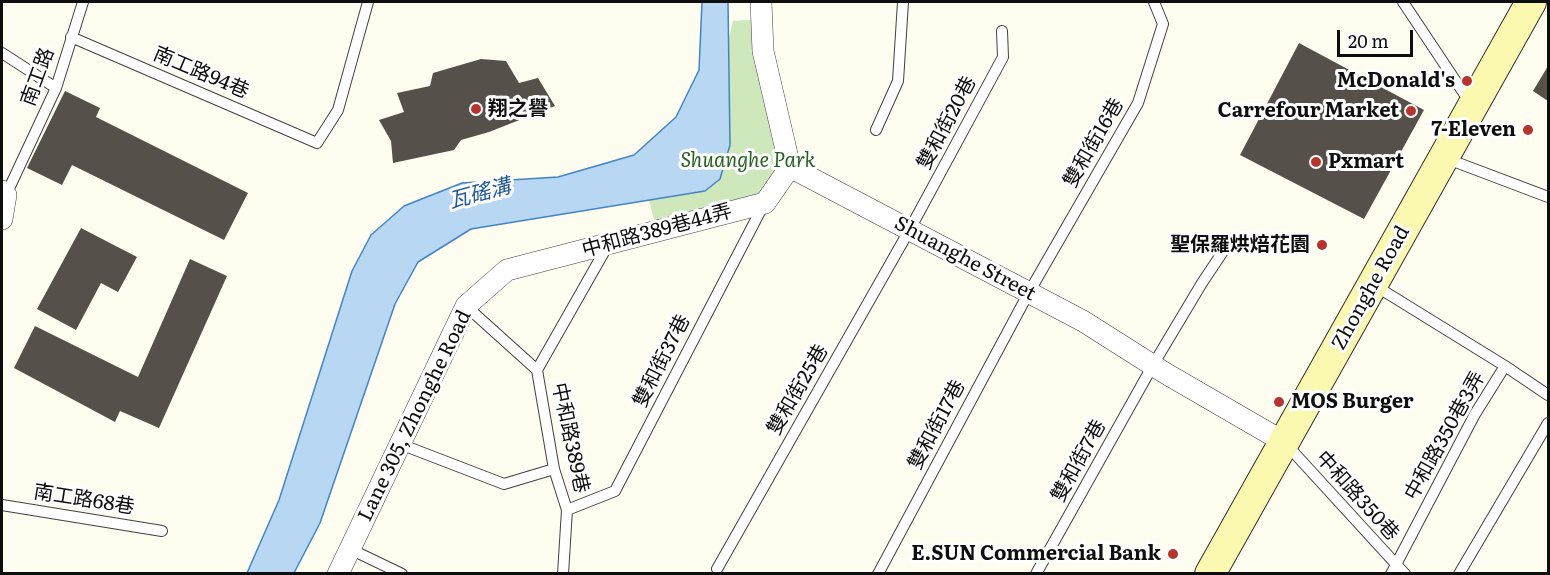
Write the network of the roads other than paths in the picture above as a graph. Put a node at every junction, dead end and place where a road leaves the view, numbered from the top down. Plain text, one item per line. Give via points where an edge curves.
1 (83, 2) edge
2 (368, 2) edge
3 (761, 2) edge
4 (903, 2) edge
5 (1154, 2) edge
6 (1404, 2) edge
7 (1531, 2) edge
8 (1002, 31) dead end
9 (71, 37) junction
10 (2, 53) edge
11 (56, 88) junction
12 (1472, 107) junction
13 (876, 130) dead end
14 (1442, 157) junction
15 (790, 167) junction
16 (4, 193) edge
17 (1548, 197) edge
18 (765, 203) junction
19 (2, 219) edge
20 (910, 229) junction
21 (609, 244) junction
22 (1228, 244) dead end
23 (507, 270) joint
24 (1373, 285) junction
25 (1028, 294) junction
26 (466, 306) junction
27 (1153, 365) junction
28 (1505, 366) junction
29 (537, 370) junction
30 (1548, 395) edge
31 (1548, 423) edge
32 (1284, 442) junction
33 (400, 444) junction
34 (555, 469) junction
35 (2, 504) edge
36 (567, 510) junction
37 (162, 531) dead end
38 (350, 549) junction
39 (717, 569) dead end
40 (1393, 569) edge
41 (338, 573) edge
42 (402, 573) edge
43 (563, 573) edge
44 (878, 573) edge
45 (1036, 573) edge
46 (1210, 573) edge
47 (1405, 573) edge
48 (1459, 573) edge

1 - 9 lane, 南工路
2 - 9 lane, 南工路94巷 via 338,110 317,143
3 - 15 street via 764,51
4 - 13 lane via 898,81
5 - 25 lane, 雙和街16巷 via 1163,24 1138,103
6 - 12 lane
7 - 12 main road, Zhonghe Road
8 - 20 lane, 雙和街20巷 via 1003,57
9 - 11 lane, 南工路
10 - 11 lane
11 - 16 lane, 南工路
12 - 14 main road, Zhonghe Road
14 - 17 lane
14 - 24 main road, Zhonghe Road
15 - 18 street
15 - 20 street, Shuanghe Street
16 - 19 street
18 - 21 street, 中和路389巷44弄
18 - 36 lane, 雙和街37巷 via 615,490
20 - 25 street, Shuanghe Street
20 - 39 lane, 雙和街25巷
21 - 23 street, 中和路389巷44弄
21 - 29 lane
22 - 27 lane, 雙和街7巷
23 - 26 street, Lane 305, Zhonghe Road
24 - 28 lane, 中和路350巷3弄
24 - 32 main road, Zhonghe Road
25 - 27 street, Shuanghe Street via 1083,321
25 - 44 lane, 雙和街17巷
26 - 29 lane, 中和路389巷
26 - 33 street, Lane 305, Zhonghe Road
27 - 32 street, Shuanghe Street
27 - 45 lane, 雙和街7巷
28 - 30 lane
28 - 40 lane, 中和路350巷3弄 via 1475,414
29 - 34 lane, 中和路389巷
31 - 48 lane
32 - 40 lane, 中和路350巷
32 - 46 main road, Zhonghe Road
33 - 34 lane via 504,484
33 - 38 street, Lane 305, Zhonghe Road
34 - 36 lane, 中和路389巷
35 - 37 lane, 南工路68巷
36 - 43 lane, 中和路389巷
38 - 41 street, Lane 305, Zhonghe Road
38 - 42 lane
40 - 47 lane, 中和路350巷

